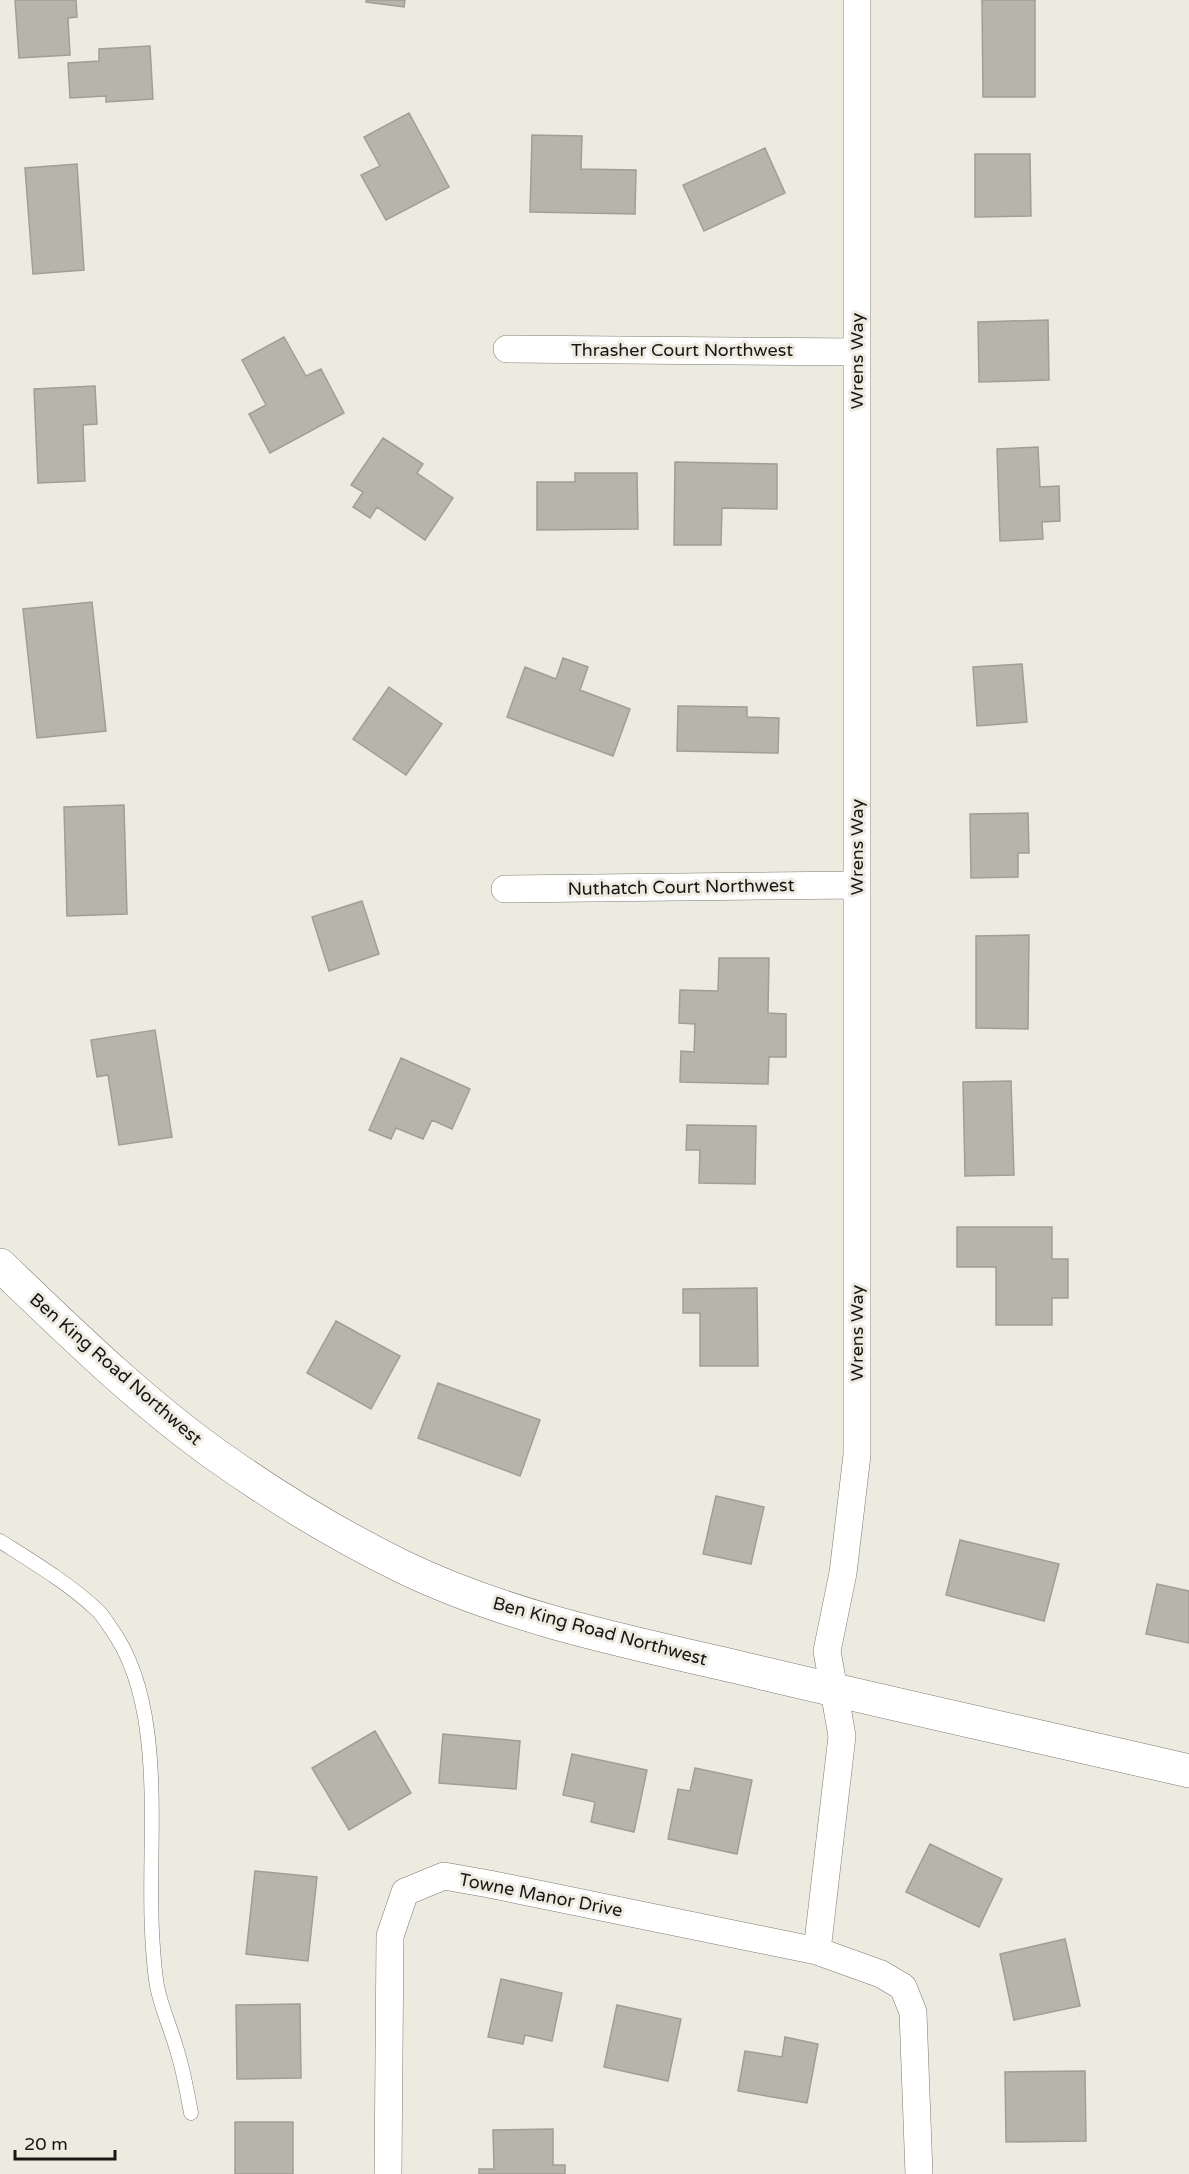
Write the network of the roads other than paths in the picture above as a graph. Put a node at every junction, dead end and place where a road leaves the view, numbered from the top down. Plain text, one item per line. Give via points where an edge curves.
1 (857, 0) edge
2 (507, 349) dead end
3 (857, 352) junction
4 (857, 885) junction
5 (506, 889) dead end
6 (0, 1265) edge
7 (0, 1541) edge
8 (833, 1690) junction
9 (1189, 1771) edge
10 (817, 1952) junction
11 (191, 2113) dead end
12 (388, 2174) edge
13 (919, 2174) edge

1 - 3 street, Wrens Way
2 - 3 street, Thrasher Court Northwest
3 - 4 street, Wrens Way
4 - 5 street, Nuthatch Court Northwest
4 - 8 street, Wrens Way via 858,1455 843,1573 826,1652
6 - 8 street, Ben King Road Northwest via 135,1390 217,1455 289,1505 377,1554 472,1596 538,1618
7 - 11 lane via 98,1610 118,1637 132,1667 144,1711 150,1766 152,1931 157,1985
8 - 9 street, Ben King Road Northwest
8 - 10 street via 842,1736
10 - 12 street, Towne Manor Drive via 444,1876 405,1892 390,1936
10 - 13 street, Towne Manor Drive via 881,1974 903,1987 913,2012

